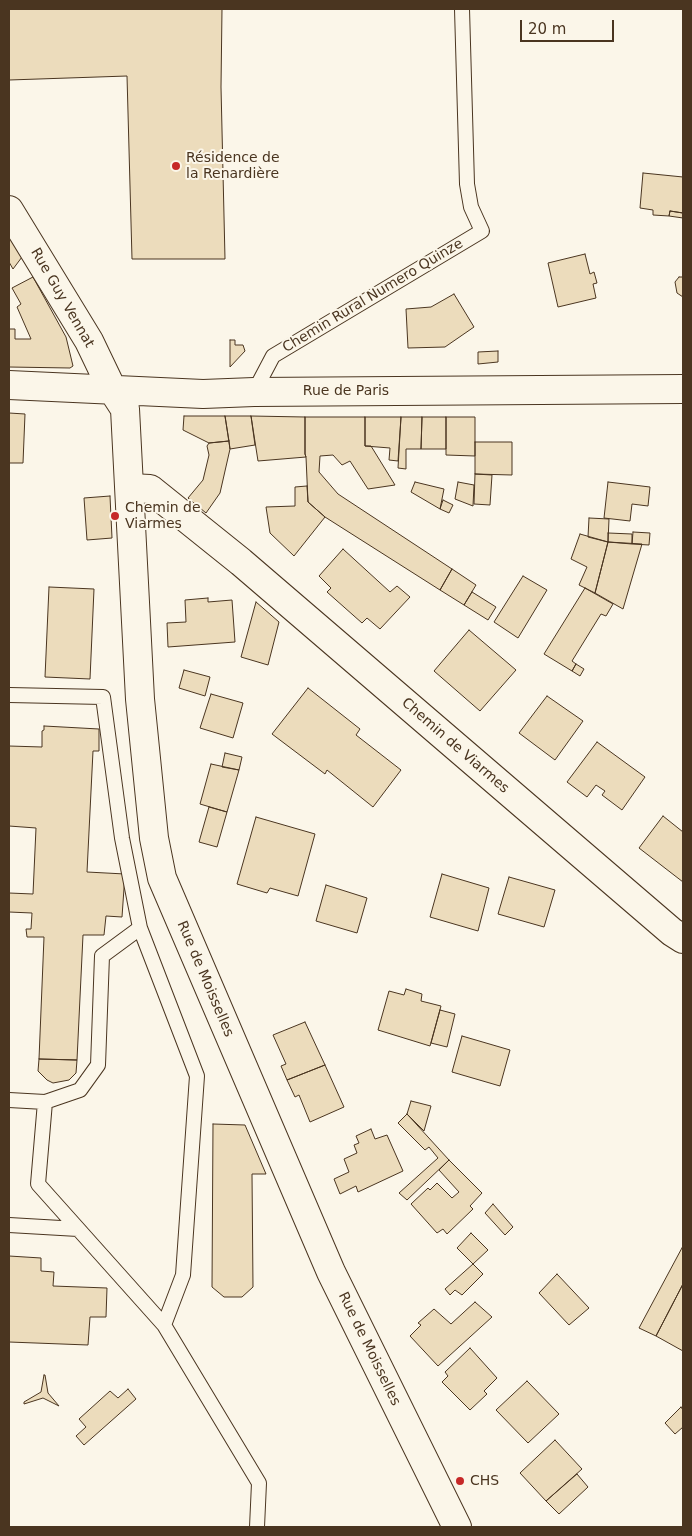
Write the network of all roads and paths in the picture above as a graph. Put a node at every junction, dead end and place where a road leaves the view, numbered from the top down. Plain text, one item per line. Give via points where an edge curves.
1 (462, 9) edge
2 (9, 210) edge
3 (9, 385) edge
4 (683, 388) edge
5 (112, 389) junction
6 (254, 392) junction
7 (130, 488) junction
8 (9, 695) edge
9 (140, 928) junction
10 (683, 939) edge
11 (9, 1100) edge
12 (46, 1102) junction
13 (9, 1225) edge
14 (78, 1229) junction
15 (164, 1325) junction
16 (257, 1527) edge
17 (457, 1527) edge

1 - 6 lane, Chemin Rural Numero Quinze via 467,184 471,207 482,231 273,356
2 - 5 street, Rue Guy Vennat via 89,341
3 - 5 street, Rue de Paris
4 - 6 street, Rue de Paris
5 - 6 street, Rue de Paris via 203,394
5 - 7 street, Rue de Moisselles via 125,409
7 - 10 street, Chemin de Viarmes via 150,490 233,556
7 - 17 street, Rue de Moisselles via 140,699 154,838 162,878 331,1272
8 - 9 lane via 102,696 122,838
9 - 12 lane via 102,956 98,1065 80,1090
9 - 15 lane via 197,1076 183,1275
11 - 12 lane
12 - 14 lane via 38,1184
13 - 14 lane
14 - 15 lane
15 - 16 lane via 259,1483

